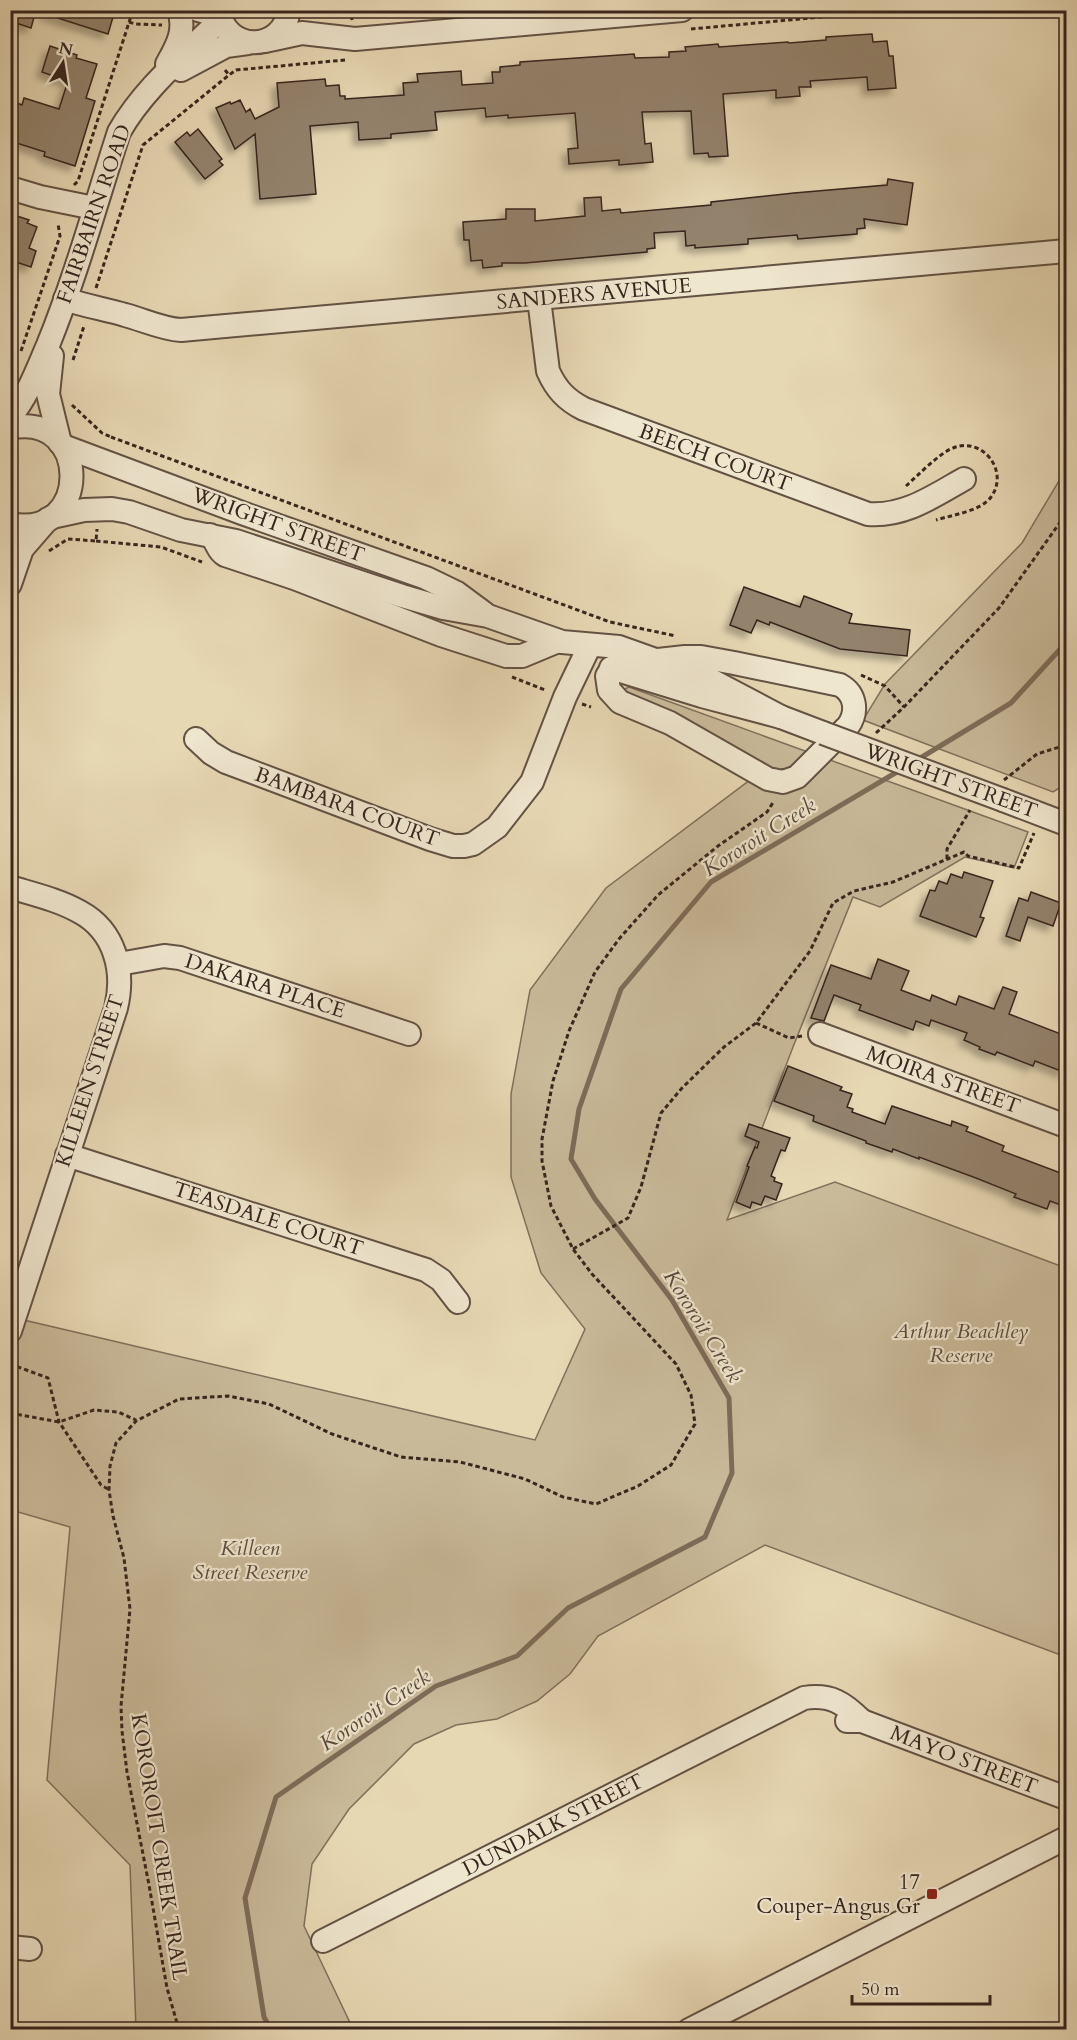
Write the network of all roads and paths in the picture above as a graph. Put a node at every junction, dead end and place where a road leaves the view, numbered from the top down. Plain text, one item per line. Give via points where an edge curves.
1 (133, 10) edge
2 (179, 10) edge
3 (289, 10) edge
4 (682, 10) edge
5 (214, 14) edge
6 (257, 42) junction
7 (229, 75) dead end
8 (156, 84) junction
9 (10, 188) edge
10 (71, 189) dead end
11 (92, 215) junction
12 (58, 224) dead end
13 (1066, 251) edge
14 (539, 299) junction
15 (64, 302) junction
16 (91, 303) junction
17 (18, 361) dead end
18 (72, 364) dead end
19 (10, 417) edge
20 (10, 428) edge
21 (111, 437) dead end
22 (62, 444) junction
23 (964, 479) dead end
24 (1066, 514) edge
25 (50, 518) junction
26 (10, 524) edge
27 (210, 535) junction
28 (10, 584) edge
29 (488, 616) junction
30 (682, 637) dead end
31 (560, 641) junction
32 (587, 652) junction
33 (655, 660) junction
34 (612, 668) junction
35 (837, 684) junction
36 (565, 697) junction
37 (904, 707) junction
38 (781, 717) junction
39 (870, 738) dead end
40 (196, 739) dead end
41 (781, 797) dead end
42 (1041, 814) junction
43 (1066, 824) edge
44 (10, 887) edge
45 (118, 964) junction
46 (756, 1023) junction
47 (409, 1034) dead end
48 (820, 1034) joint
49 (1066, 1126) edge
50 (67, 1155) junction
51 (573, 1249) junction
52 (458, 1302) dead end
53 (10, 1331) edge
54 (10, 1364) edge
55 (10, 1413) edge
56 (136, 1420) junction
57 (59, 1422) junction
58 (109, 1490) junction
59 (782, 1709) joint
60 (1066, 1798) edge
61 (1066, 1825) edge
62 (1058, 1842) edge
63 (323, 1941) dead end
64 (179, 2030) edge
65 (689, 2030) edge

1 - 10 path via 78,181
2 - 8 street, FAIRBAIRN ROAD via 181,34
3 - 6 street via 278,33
4 - 6 street, FAIRBAIRN ROAD via 355,39 302,33
5 - 6 street via 233,36
5 - 8 street, FAIRBAIRN ROAD
6 - 8 street, FAIRBAIRN ROAD via 218,50
7 - 16 path via 143,145
8 - 11 street, FAIRBAIRN ROAD via 119,132
9 - 11 street via 40,197 63,211
11 - 15 street, FAIRBAIRN ROAD
12 - 17 path via 60,236
13 - 14 street, SANDERS AVENUE
14 - 16 street, SANDERS AVENUE via 181,330 157,326
14 - 23 street, BEECH COURT via 552,381 564,396 584,409 868,514 907,509
15 - 16 street, SANDERS AVENUE
15 - 19 street, FAIRBAIRN ROAD via 26,396
15 - 22 street, FAIRBAIRN ROAD via 48,394
16 - 18 path
20 - 22 street, WRIGHT STREET via 39,429
21 - 30 path via 610,622
22 - 25 street, FAIRBAIRN ROAD via 72,465 72,487 62,507
22 - 29 street, WRIGHT STREET via 426,578 457,593
24 - 37 path via 999,608
25 - 26 street, WRIGHT STREET via 28,525
25 - 27 street, WRIGHT STREET via 84,510 112,509
25 - 28 street via 22,549
27 - 29 street, WRIGHT STREET via 425,603
27 - 31 street, WRIGHT STREET via 225,555 495,653 519,657
29 - 31 street, WRIGHT STREET
31 - 32 street, WRIGHT STREET via 576,655
31 - 36 street, BAMBARA COURT via 566,667
32 - 33 street, WRIGHT STREET via 619,647
32 - 34 street, WRIGHT STREET
32 - 36 street, BAMBARA COURT
33 - 34 street
33 - 35 street, WRIGHT STREET via 701,657
33 - 38 street, WRIGHT STREET via 709,679
34 - 35 street, WRIGHT STREET via 607,676 608,687 620,702 670,723 780,782 800,775 852,721 853,698 845,687
34 - 38 street, WRIGHT STREET
35 - 37 path via 842,671 866,676 885,686
36 - 40 street, BAMBARA COURT via 532,782 497,827 464,846 430,839 226,762
37 - 39 path
38 - 42 street, WRIGHT STREET, bridge
41 - 51 path, KOROROIT CREEK TRAIL via 775,798 767,812 658,895 595,972 569,1030 542,1139 551,1206
42 - 43 street, WRIGHT STREET
42 - 46 path via 1019,867 964,852 892,882 854,891 833,903 810,951
44 - 45 street, KILLEEN STREET via 88,917 105,934
45 - 47 street, DAKARA PLACE via 164,956 180,958
45 - 50 street, KILLEEN STREET via 116,1008
46 - 48 path via 789,1038
46 - 51 path via 724,1047 661,1113 641,1187 628,1218
48 - 49 street, MOIRA STREET
50 - 52 street, TEASDALE COURT via 426,1270 441,1280
50 - 53 street, KILLEEN STREET
51 - 56 path, KOROROIT CREEK TRAIL via 676,1365 692,1395 695,1424 671,1465 638,1486 596,1504 563,1497 525,1479 460,1462 401,1457 332,1434 269,1404 228,1396 179,1399
54 - 57 path via 48,1378
55 - 57 path
56 - 57 path via 118,1412 94,1410
56 - 58 path, KOROROIT CREEK TRAIL via 116,1443
57 - 58 path via 101,1485
58 - 64 path, KOROROIT CREEK TRAIL via 130,1609 121,1706 127,1772 167,1988
59 - 60 street, MAYO STREET via 806,1707 847,1721 862,1721
59 - 63 street, DUNDALK STREET
61 - 62 street
62 - 65 street

